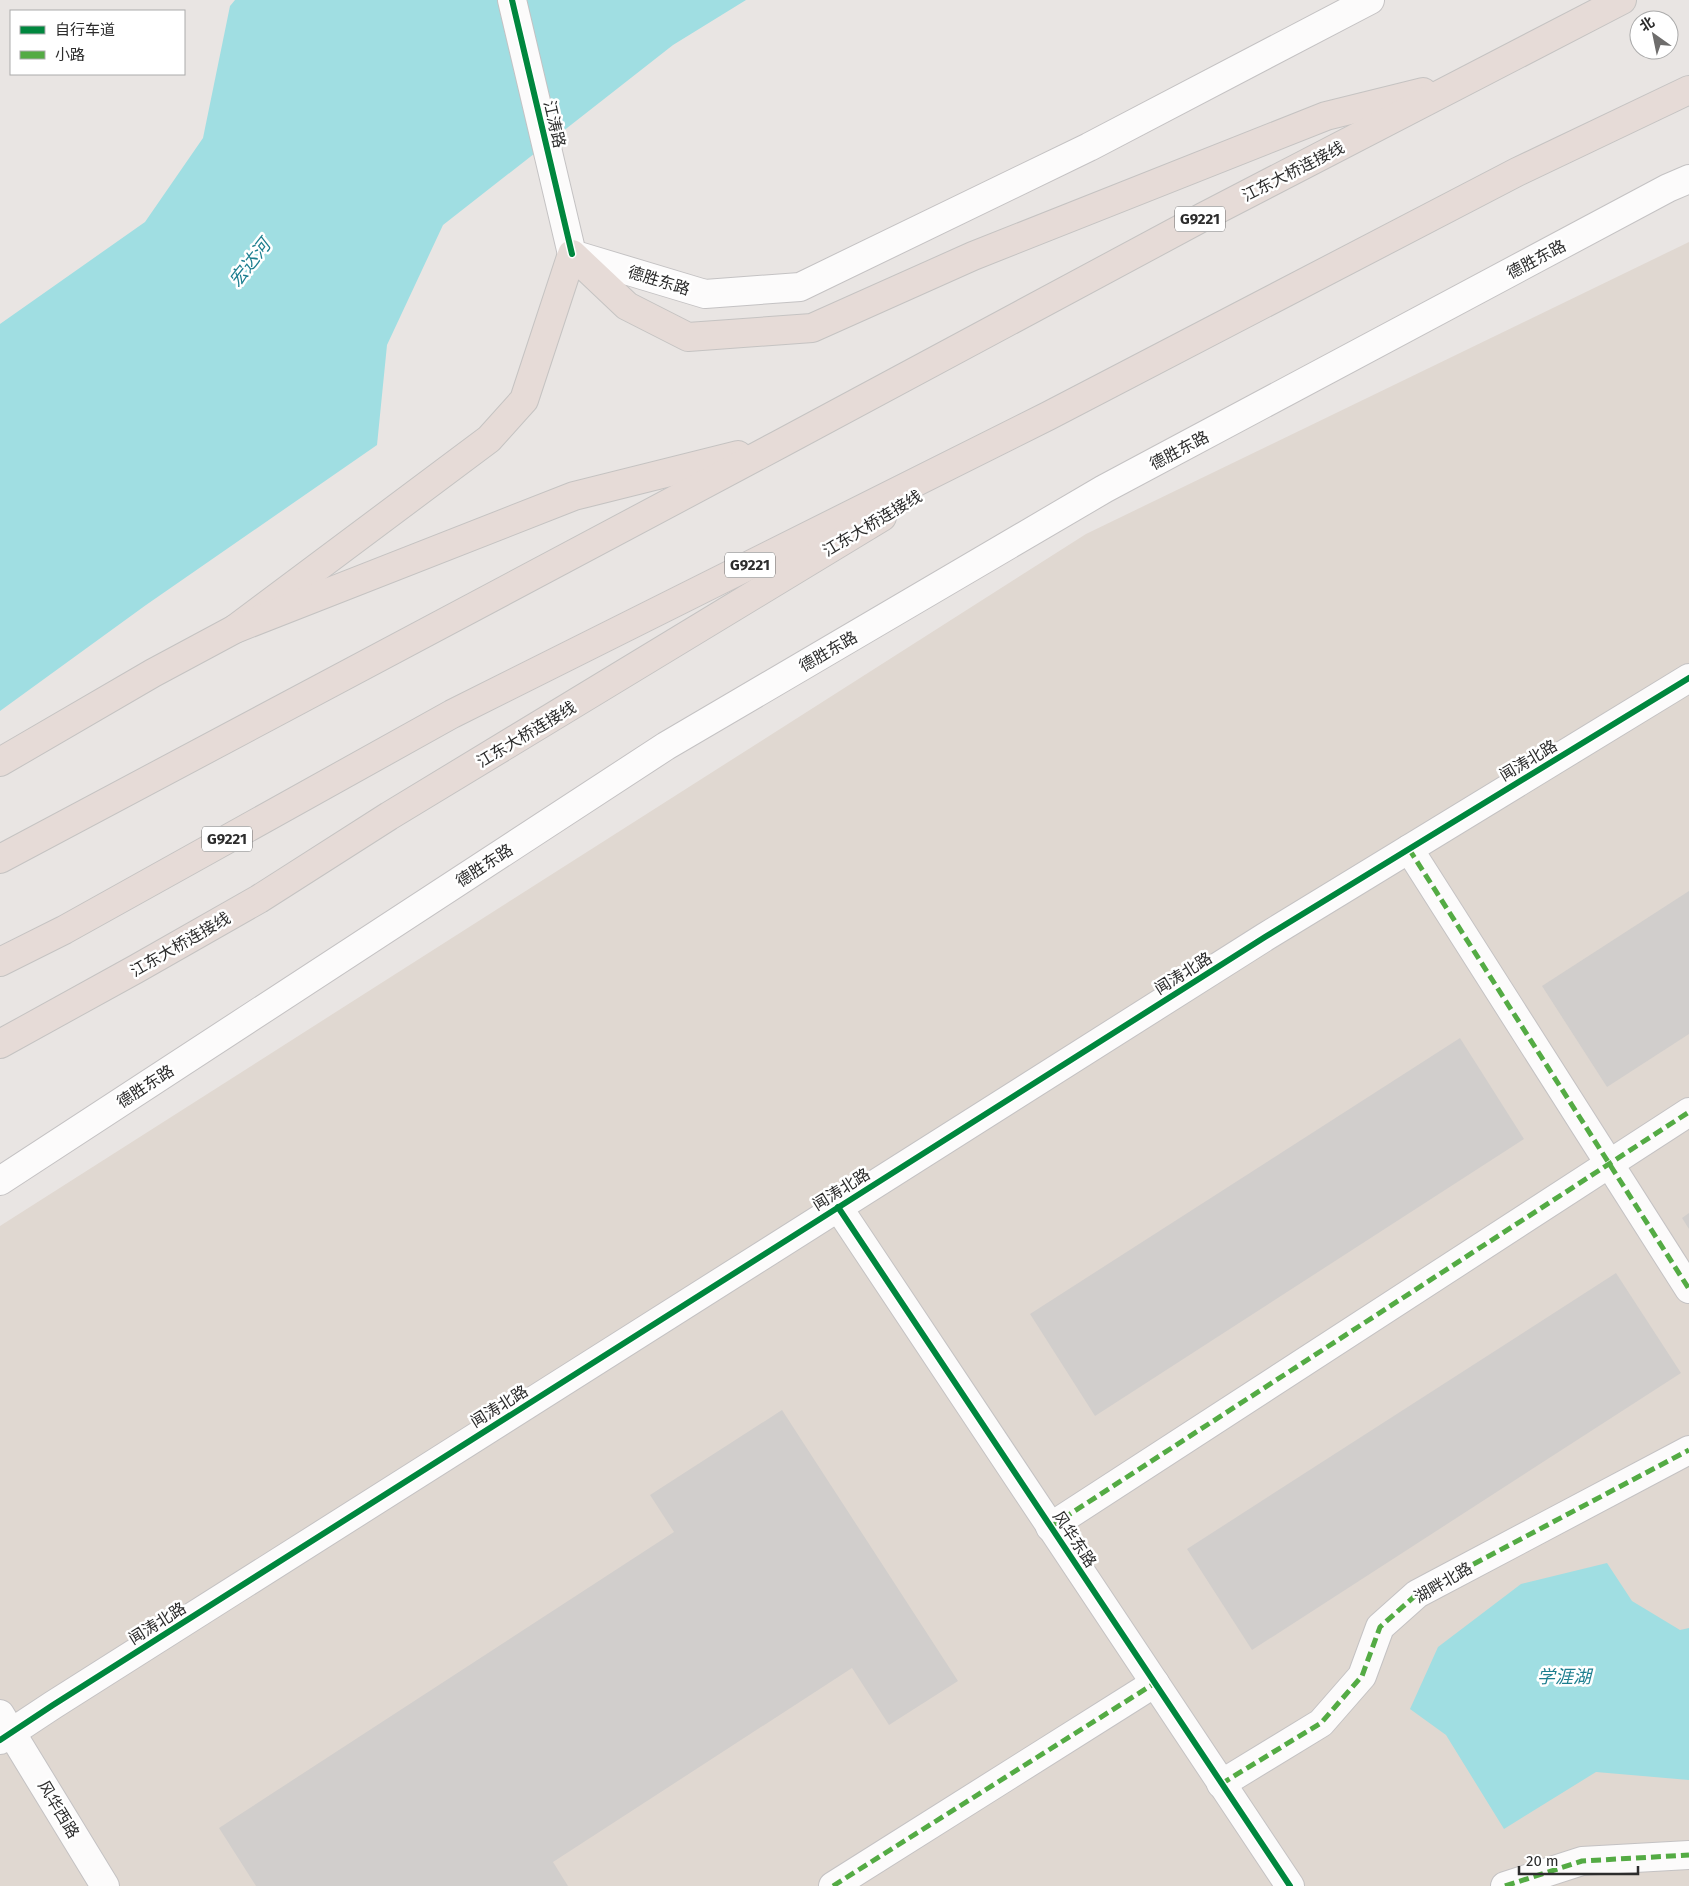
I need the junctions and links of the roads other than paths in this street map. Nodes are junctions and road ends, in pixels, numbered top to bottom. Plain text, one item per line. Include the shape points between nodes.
1 (512, 0) edge
2 (1370, 0) edge
3 (1622, 0) edge
4 (1467, 81) junction
5 (1689, 90) edge
6 (1689, 179) edge
7 (572, 254) junction
8 (1048, 416) junction
9 (780, 444) junction
10 (235, 630) junction
11 (1689, 678) edge
12 (0, 762) edge
13 (1409, 849) junction
14 (0, 859) edge
15 (0, 962) edge
16 (0, 1044) edge
17 (1689, 1112) edge
18 (1610, 1164) junction
19 (0, 1181) edge
20 (838, 1207) junction
21 (1689, 1289) edge
22 (1689, 1450) edge
23 (1050, 1527) junction
24 (1155, 1683) junction
25 (4, 1729) edge
26 (1222, 1784) junction
27 (1689, 1855) edge
28 (105, 1886) edge
29 (833, 1886) edge
30 (1290, 1886) edge
31 (1505, 1886) edge

1 - 7 street, 江涛路
2 - 7 street, 德胜东路 via 1089,148 800,287 705,294
3 - 4 highway, 江东大桥连接线 / G9221
4 - 7 highway via 1326,116 974,256 812,328 688,337 627,306
4 - 9 highway, 江东大桥连接线 / G9221 via 1203,217
5 - 8 highway, 江东大桥连接线 / G9221 via 1517,172
6 - 19 street, 德胜东路 via 1104,489 666,746
7 - 10 highway via 524,400 489,439
8 - 15 highway, 江东大桥连接线 / G9221 via 452,714 64,930
8 - 16 highway, 江东大桥连接线 via 389,816 259,899
9 - 10 highway, 江东大桥连接线 via 574,496
9 - 14 highway, 江东大桥连接线 / G9221
10 - 12 highway, 江东大桥连接线 via 153,672
11 - 13 street, 闻涛北路
13 - 18 street
13 - 20 street, 闻涛北路
17 - 18 street
18 - 21 street
18 - 23 street
20 - 23 street, 风华东路
20 - 25 street, 闻涛北路
22 - 26 street, 湖畔北路 via 1417,1594 1380,1627 1362,1676 1321,1723
23 - 24 street, 风华东路
24 - 26 street, 风华东路
24 - 29 street
25 - 28 street, 风华西路
26 - 30 street, 风华东路
27 - 31 street via 1582,1861

